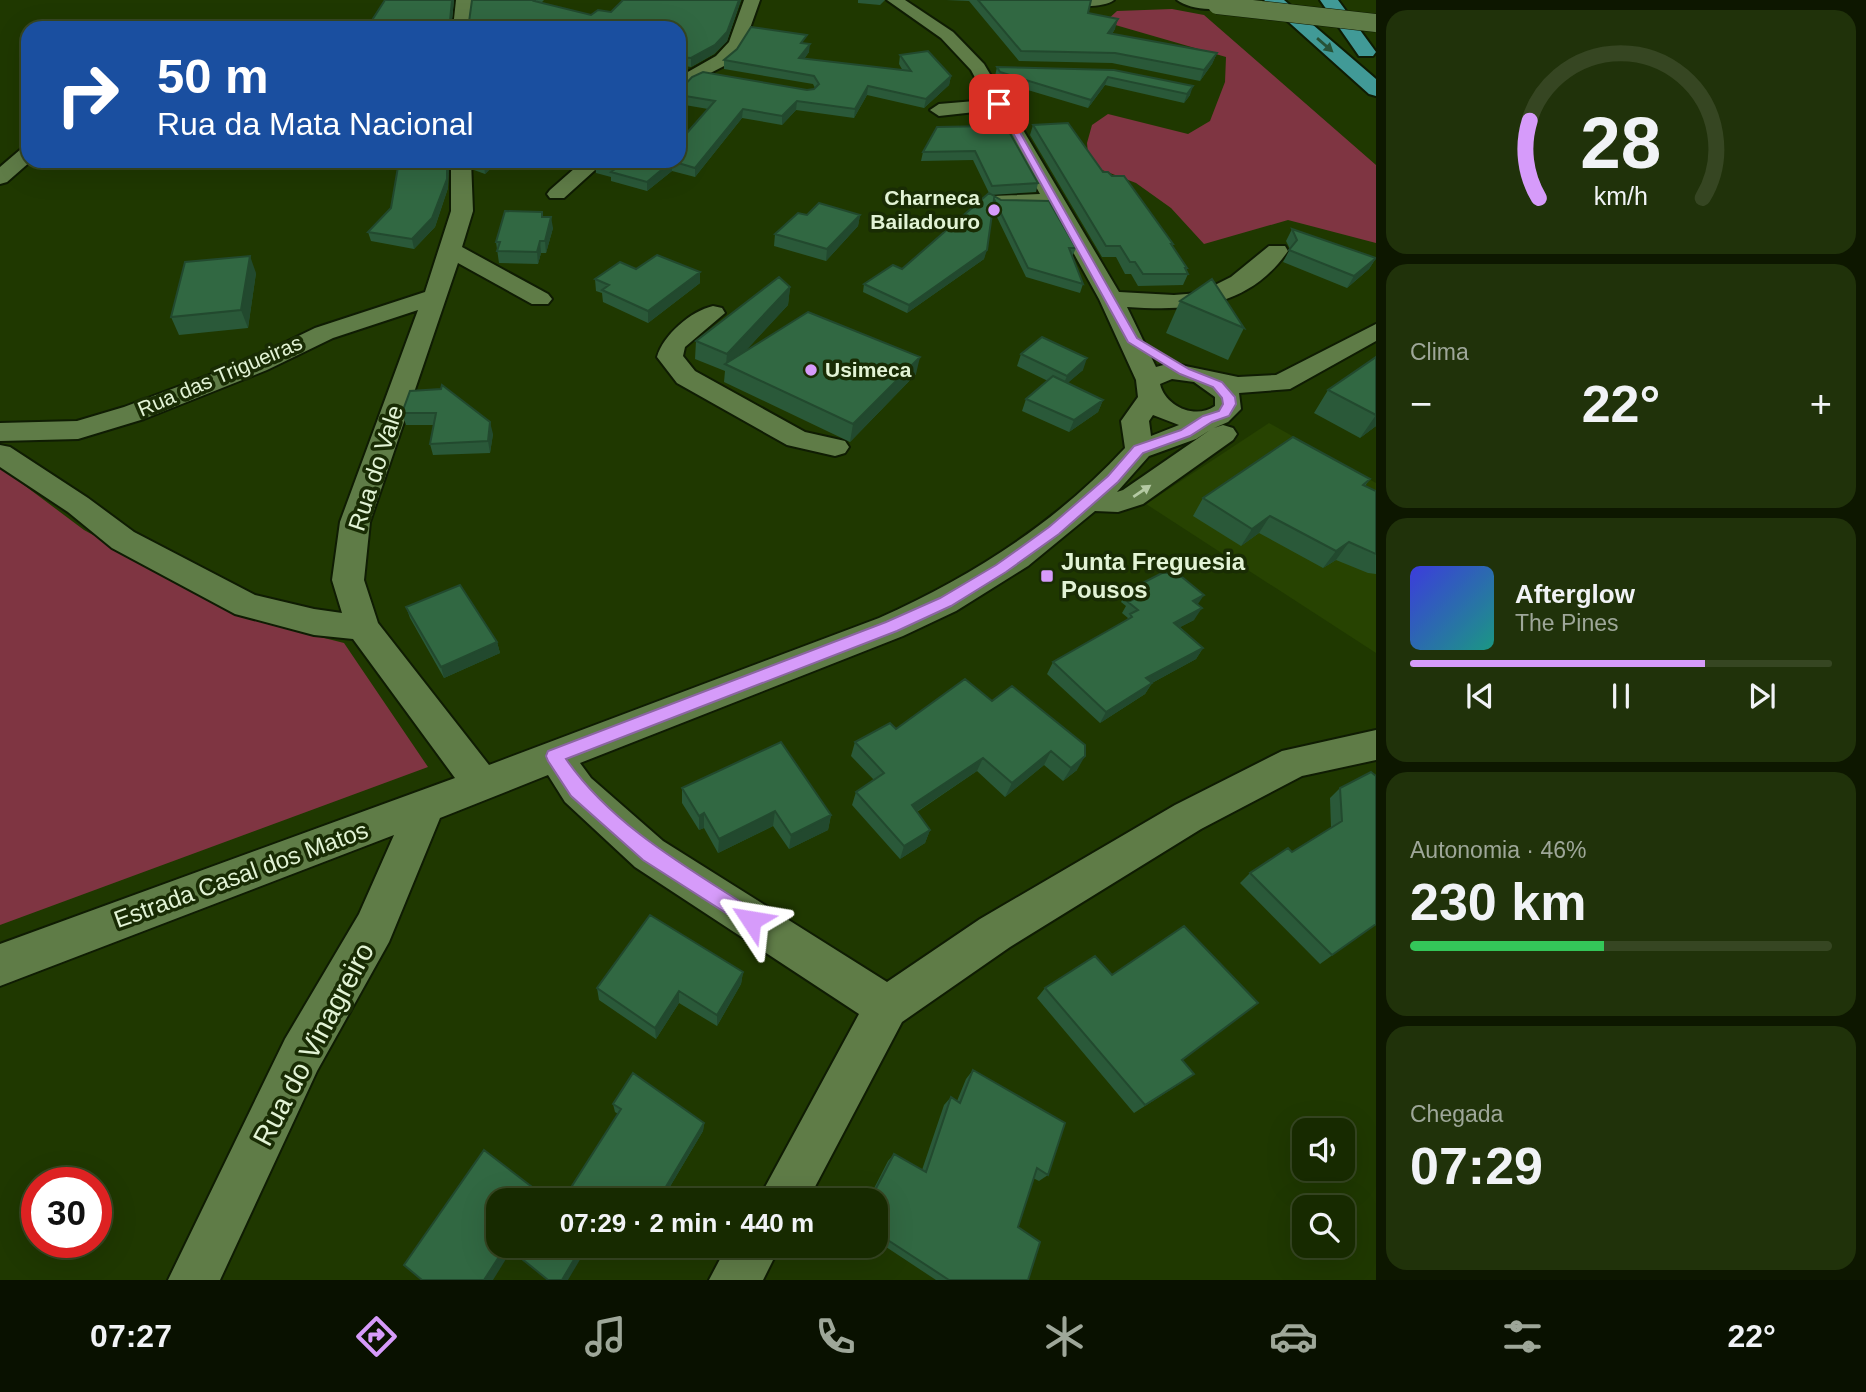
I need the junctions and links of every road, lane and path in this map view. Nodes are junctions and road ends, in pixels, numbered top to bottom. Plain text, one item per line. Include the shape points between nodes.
1 (464, 0) edge
2 (752, 0) edge
3 (895, 0) edge
4 (1068, 0) edge
5 (1106, 0) edge
6 (1185, 0) edge
7 (1273, 0) edge
8 (1329, 0) edge
9 (1350, 0) edge
10 (462, 21) edge
11 (1376, 23) edge
12 (1376, 35) edge
13 (1376, 64) edge
14 (978, 68) junction
15 (1000, 69) edge
16 (699, 72) junction
17 (726, 77) edge
18 (686, 80) edge
19 (1376, 90) edge
20 (999, 104) junction
21 (939, 110) dead end
22 (21, 159) edge
23 (461, 168) edge
24 (587, 168) edge
25 (0, 177) edge
26 (557, 194) dead end
27 (999, 200) edge
28 (1055, 201) junction
29 (451, 250) junction
30 (1278, 251) dead end
31 (436, 296) junction
32 (540, 299) dead end
33 (1111, 299) junction
34 (713, 313) dead end
35 (1376, 331) edge
36 (1132, 340) junction
37 (1197, 375) junction
38 (1281, 383) junction
39 (1145, 400) junction
40 (1218, 415) junction
41 (0, 432) edge
42 (835, 447) dead end
43 (1149, 447) junction
44 (0, 454) edge
45 (1188, 457) junction
46 (1089, 501) junction
47 (363, 628) junction
48 (1376, 745) edge
49 (555, 756) junction
50 (481, 784) junction
51 (426, 806) junction
52 (0, 965) edge
53 (887, 1007) junction
54 (789, 1188) edge
55 (748, 1258) edge
56 (194, 1280) edge
57 (735, 1280) edge

1 - 10 street
2 - 16 street via 737,44 722,60
3 - 14 street via 947,35
4 - 5 street
6 - 11 street, bridge
7 -> 19 highway
8 - 13 highway
9 - 12 highway
14 - 15 street
14 - 20 street
16 - 17 street
16 - 18 street
20 - 21 street
20 - 28 street
22 - 25 street
23 - 29 street, Rua do Vale via 462,211
24 - 26 street
27 - 28 street
28 - 33 street
29 - 31 street, Rua do Vale
29 - 32 street
30 - 33 street via 1261,269 1193,301
31 - 41 street, Rua das Trigueiras via 324,332 258,365 134,413 78,430
31 - 47 street, Rua do Vale via 355,522 348,580
33 - 36 street
34 - 42 street via 673,345 670,357 679,371 797,439
35 - 38 street
36 - 37 street
36 - 39 street
37 - 38 street via 1238,385
37 - 39 street via 1160,373
37 - 40 street via 1228,397
38 - 40 street via 1266,398
39 - 40 street via 1181,417
39 - 43 street
40 - 43 street
40 - 45 street via 1227,431
43 - 45 street
43 - 46 street, Estrada Casal dos Matos
44 - 47 street via 123,540 246,604 314,622
46 -> 45 street via 1118,502 1133,497
46 - 49 street, Estrada Casal dos Matos via 1017,558 945,602
47 - 50 street, Rua do Vale
48 - 53 street via 1295,762 1188,817 995,933
49 - 50 street, Estrada Casal dos Matos
49 - 53 street via 578,790 649,854
50 - 51 street, Estrada Casal dos Matos
51 - 52 street, Estrada Casal dos Matos
51 - 56 street, Rua do Vinagreiro via 374,928 301,1055
53 - 54 street
55 - 57 street

